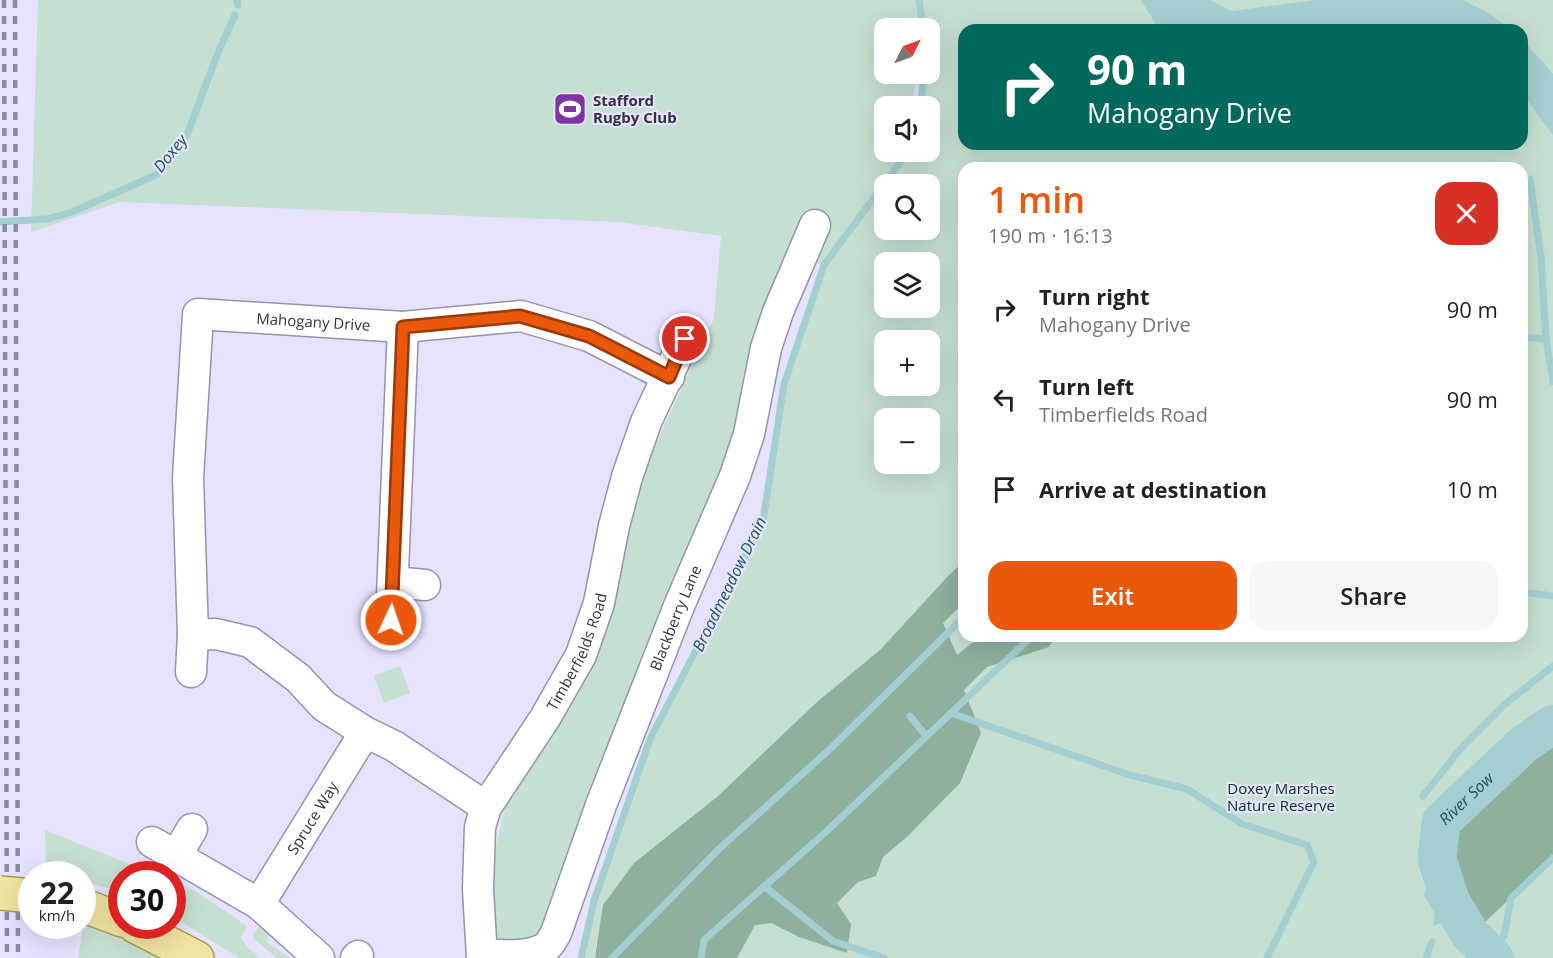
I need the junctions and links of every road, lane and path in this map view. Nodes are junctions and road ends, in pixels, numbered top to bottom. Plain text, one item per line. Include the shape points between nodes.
1 (815, 225) dead end
2 (403, 327) junction
3 (685, 339) dead end
4 (669, 377) junction
5 (393, 582) junction
6 (424, 585) dead end
7 (391, 620) dead end
8 (193, 635) junction
9 (191, 672) dead end
10 (365, 732) junction
11 (486, 807) junction
12 (192, 829) dead end
13 (0, 893) edge
14 (18, 895) edge
15 (259, 904) junction
16 (160, 939) edge
17 (483, 956) edge
18 (197, 958) edge
19 (320, 958) edge

1 - 17 street, Blackberry Lane via 766,348 749,434 735,476 601,805 556,933 547,947 534,954
2 - 4 street, Mahogany Drive via 520,316 589,336
2 - 5 street
2 - 8 street, Mahogany Drive via 187,313
3 - 4 street, Timberfields Road
4 - 11 street, Timberfields Road via 646,422 627,477 599,603 581,655
5 - 6 street
5 - 7 street
8 - 9 street, Mahogany Drive
8 - 10 street via 216,634 250,642 298,678 324,706
10 - 11 street via 394,746
10 - 15 street, Spruce Way
11 - 17 street, Timberfields Road via 480,827 478,889
12 - 15 street via 164,849
13 - 14 main road, bridge
15 - 19 street
16 - 18 main road

